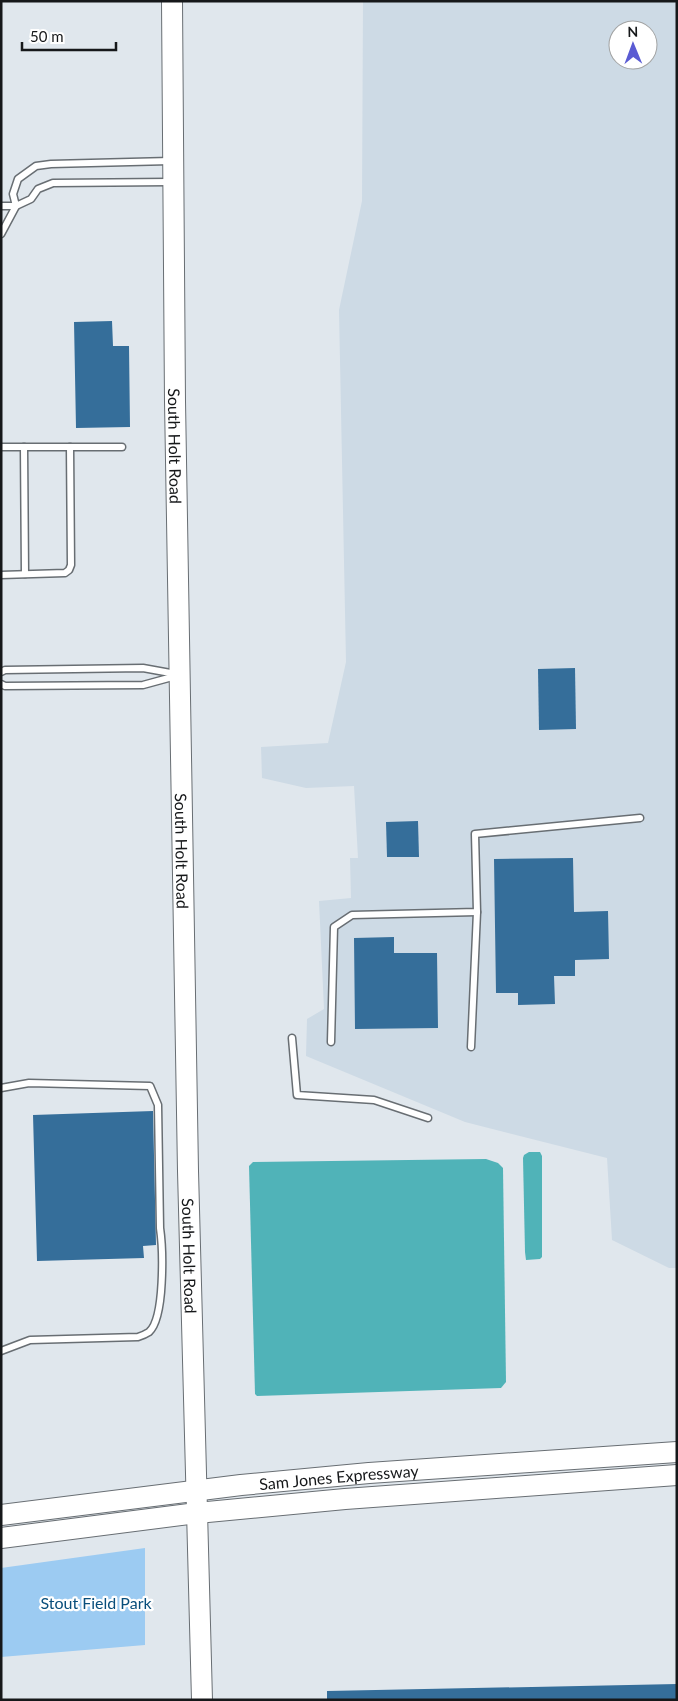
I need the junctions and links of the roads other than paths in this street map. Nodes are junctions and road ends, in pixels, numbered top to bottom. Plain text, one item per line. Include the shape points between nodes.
1 (172, 1) edge
2 (174, 161) junction
3 (174, 182) junction
4 (1, 206) edge
5 (16, 206) junction
6 (1, 234) edge
7 (1, 447) edge
8 (24, 447) junction
9 (70, 447) junction
10 (122, 447) dead end
11 (25, 574) junction
12 (1, 575) edge
13 (1, 672) edge
14 (180, 675) junction
15 (1, 684) edge
16 (640, 818) dead end
17 (477, 912) junction
18 (292, 1038) dead end
19 (331, 1042) dead end
20 (471, 1048) dead end
21 (1, 1088) edge
22 (428, 1118) dead end
23 (1, 1351) edge
24 (677, 1452) edge
25 (677, 1475) edge
26 (196, 1489) junction
27 (197, 1514) junction
28 (1, 1515) edge
29 (1, 1538) edge
30 (202, 1700) edge

1 - 2 main road, South Holt Road
2 - 3 main road, South Holt Road
2 - 5 lane via 36,166 18,179 14,194
3 - 5 lane via 53,184 38,189 31,199
3 - 14 main road, South Holt Road
4 - 5 lane
5 - 6 lane
7 - 8 lane
8 - 9 lane
8 - 11 lane
9 - 10 lane
9 - 11 lane via 69,570 65,573
11 - 12 lane
13 - 14 lane via 143,668
14 - 15 lane via 143,685
14 - 26 main road, South Holt Road
16 - 17 lane via 475,834
17 - 19 lane via 352,915 334,927
17 - 20 lane
18 - 22 lane via 297,1095 374,1100
21 - 23 lane via 29,1083 150,1086 158,1105 163,1247 159,1313 149,1332 138,1337 30,1340
24 - 26 main road, Sam Jones Expressway via 369,1473
25 - 27 main road, Sam Jones Expressway via 382,1495
26 - 27 main road, South Holt Road
26 - 28 main road, Sam Jones Expressway
27 - 29 main road, Sam Jones Expressway
27 - 30 main road, South Holt Road

